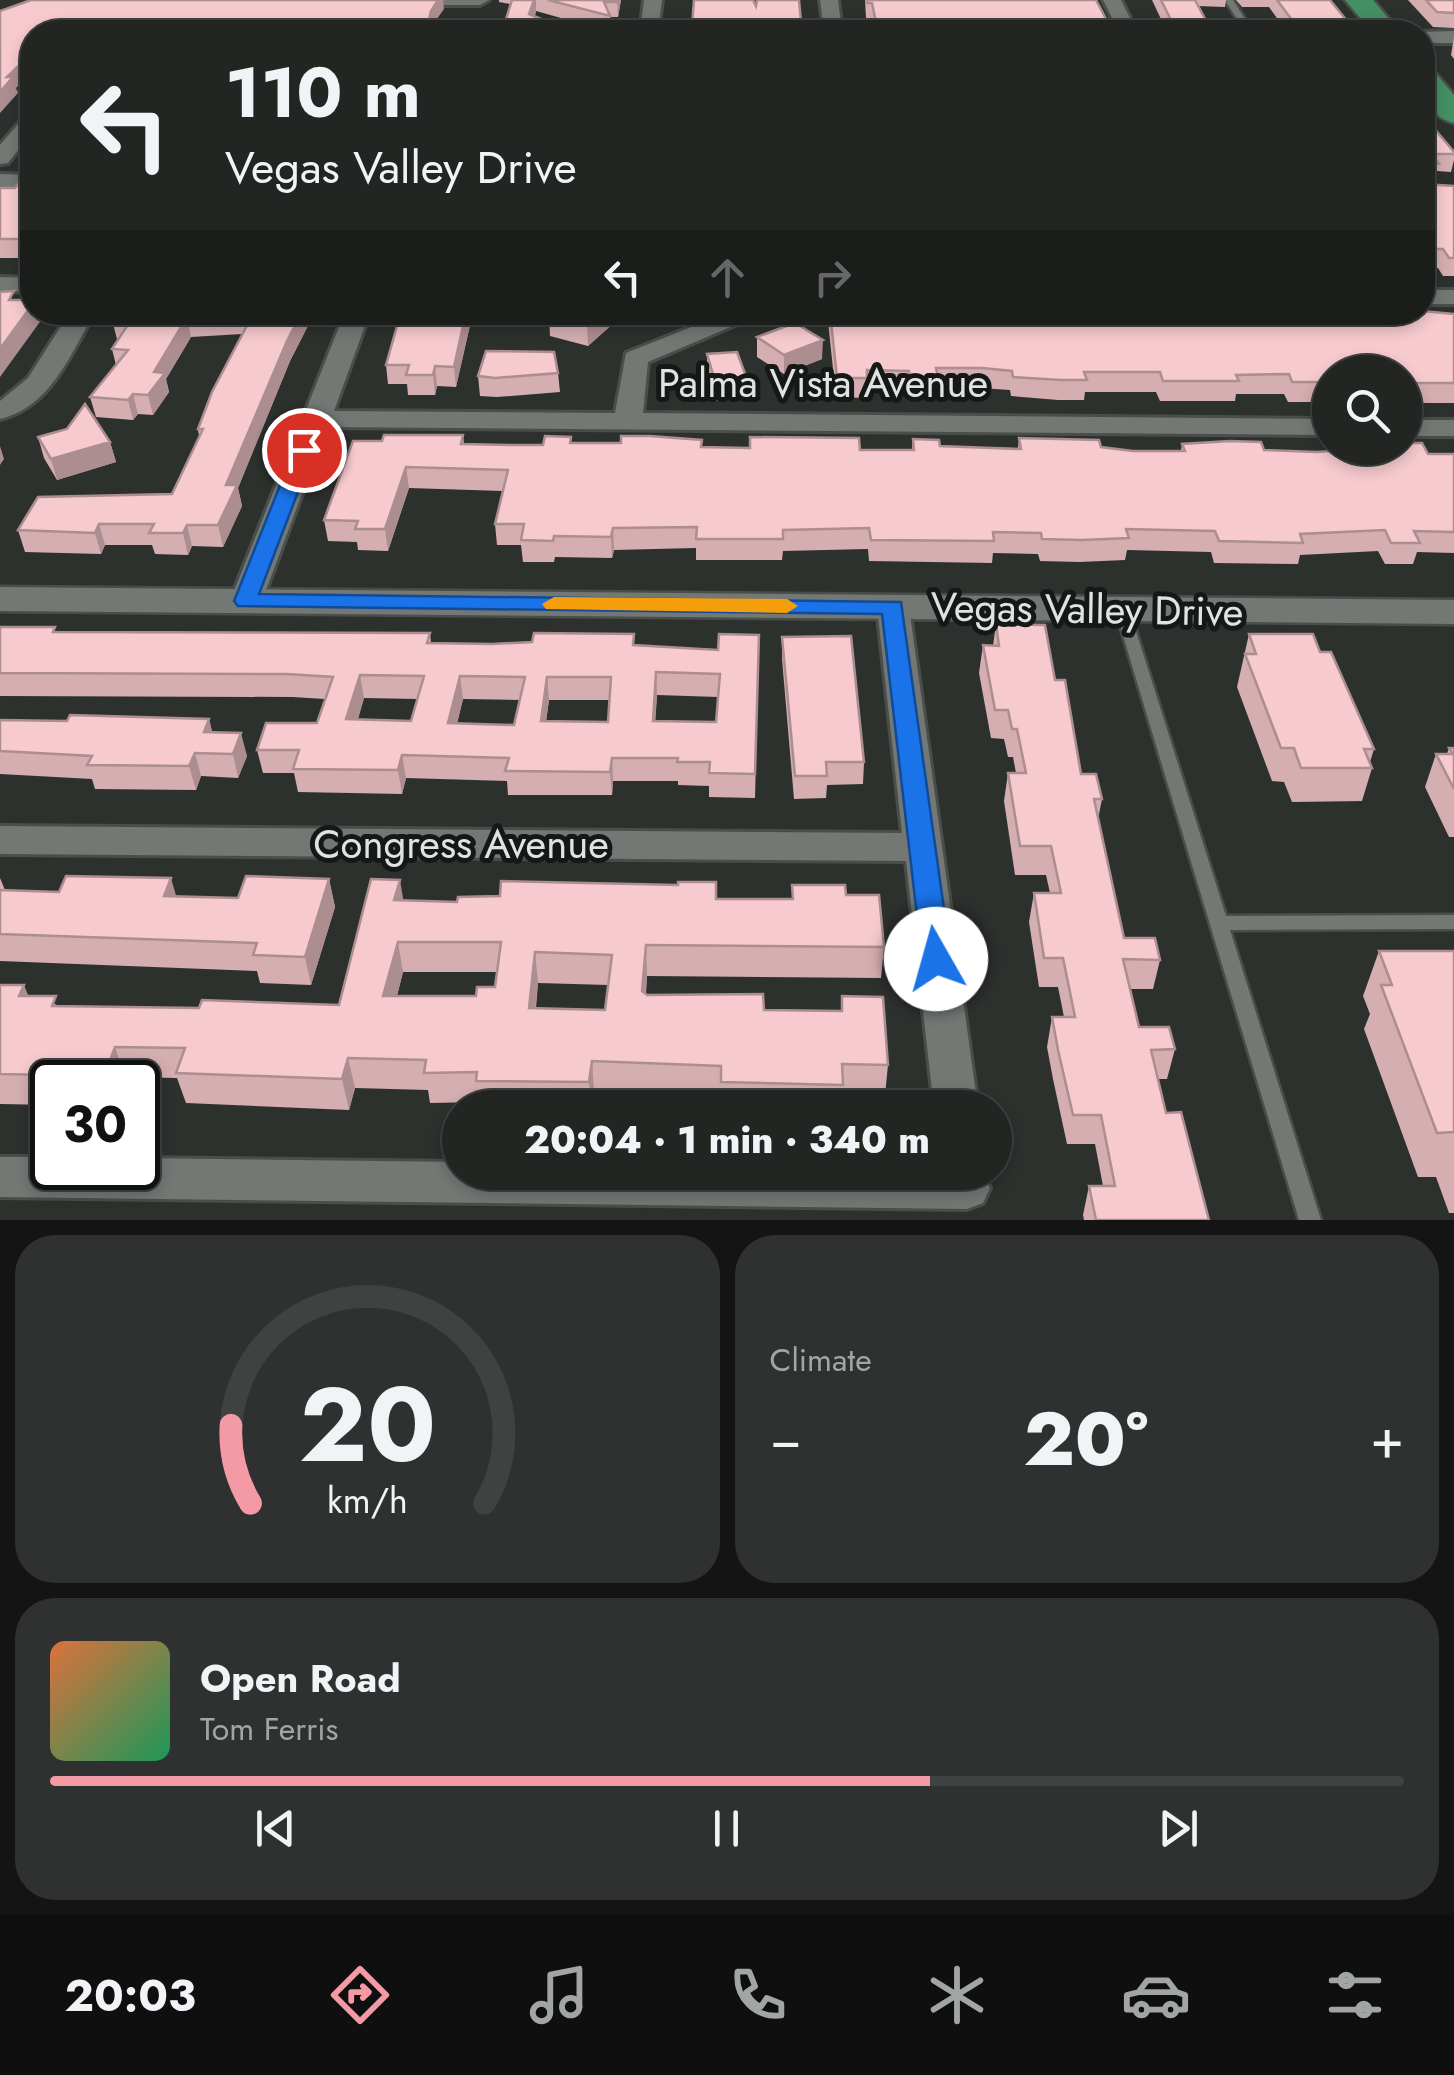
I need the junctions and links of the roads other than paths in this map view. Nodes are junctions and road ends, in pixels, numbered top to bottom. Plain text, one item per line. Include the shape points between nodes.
1 (387, 0) edge
2 (1358, 0) edge
3 (478, 6) edge
4 (1376, 20) edge
5 (20, 134) edge
6 (0, 158) edge
7 (75, 325) edge
8 (353, 325) edge
9 (718, 325) edge
10 (6, 410) edge
11 (316, 419) junction
12 (628, 422) junction
13 (1312, 428) edge
14 (1422, 428) edge
15 (1454, 428) edge
16 (0, 599) edge
17 (246, 601) junction
18 (893, 607) junction
19 (1122, 609) junction
20 (1454, 612) edge
21 (0, 840) edge
22 (922, 847) junction
23 (1454, 922) edge
24 (1218, 923) junction
25 (954, 1090) edge
26 (0, 1177) edge
27 (967, 1194) edge
28 (1310, 1220) edge

1 - 3 street
2 - 4 main road
5 - 6 street
7 - 10 street via 32,391
8 - 11 street
9 - 12 street via 635,359
11 - 12 street, Palma Vista Avenue
11 - 17 street
12 - 13 street, Palma Vista Avenue
14 - 15 street
16 - 17 street, Vegas Valley Drive
17 - 18 street, Vegas Valley Drive
18 - 19 street, Vegas Valley Drive
18 - 22 street
19 - 20 street, Vegas Valley Drive
19 - 24 lane
21 - 22 street, Congress Avenue
22 - 25 street
23 - 24 lane
24 - 28 lane
26 - 27 street

